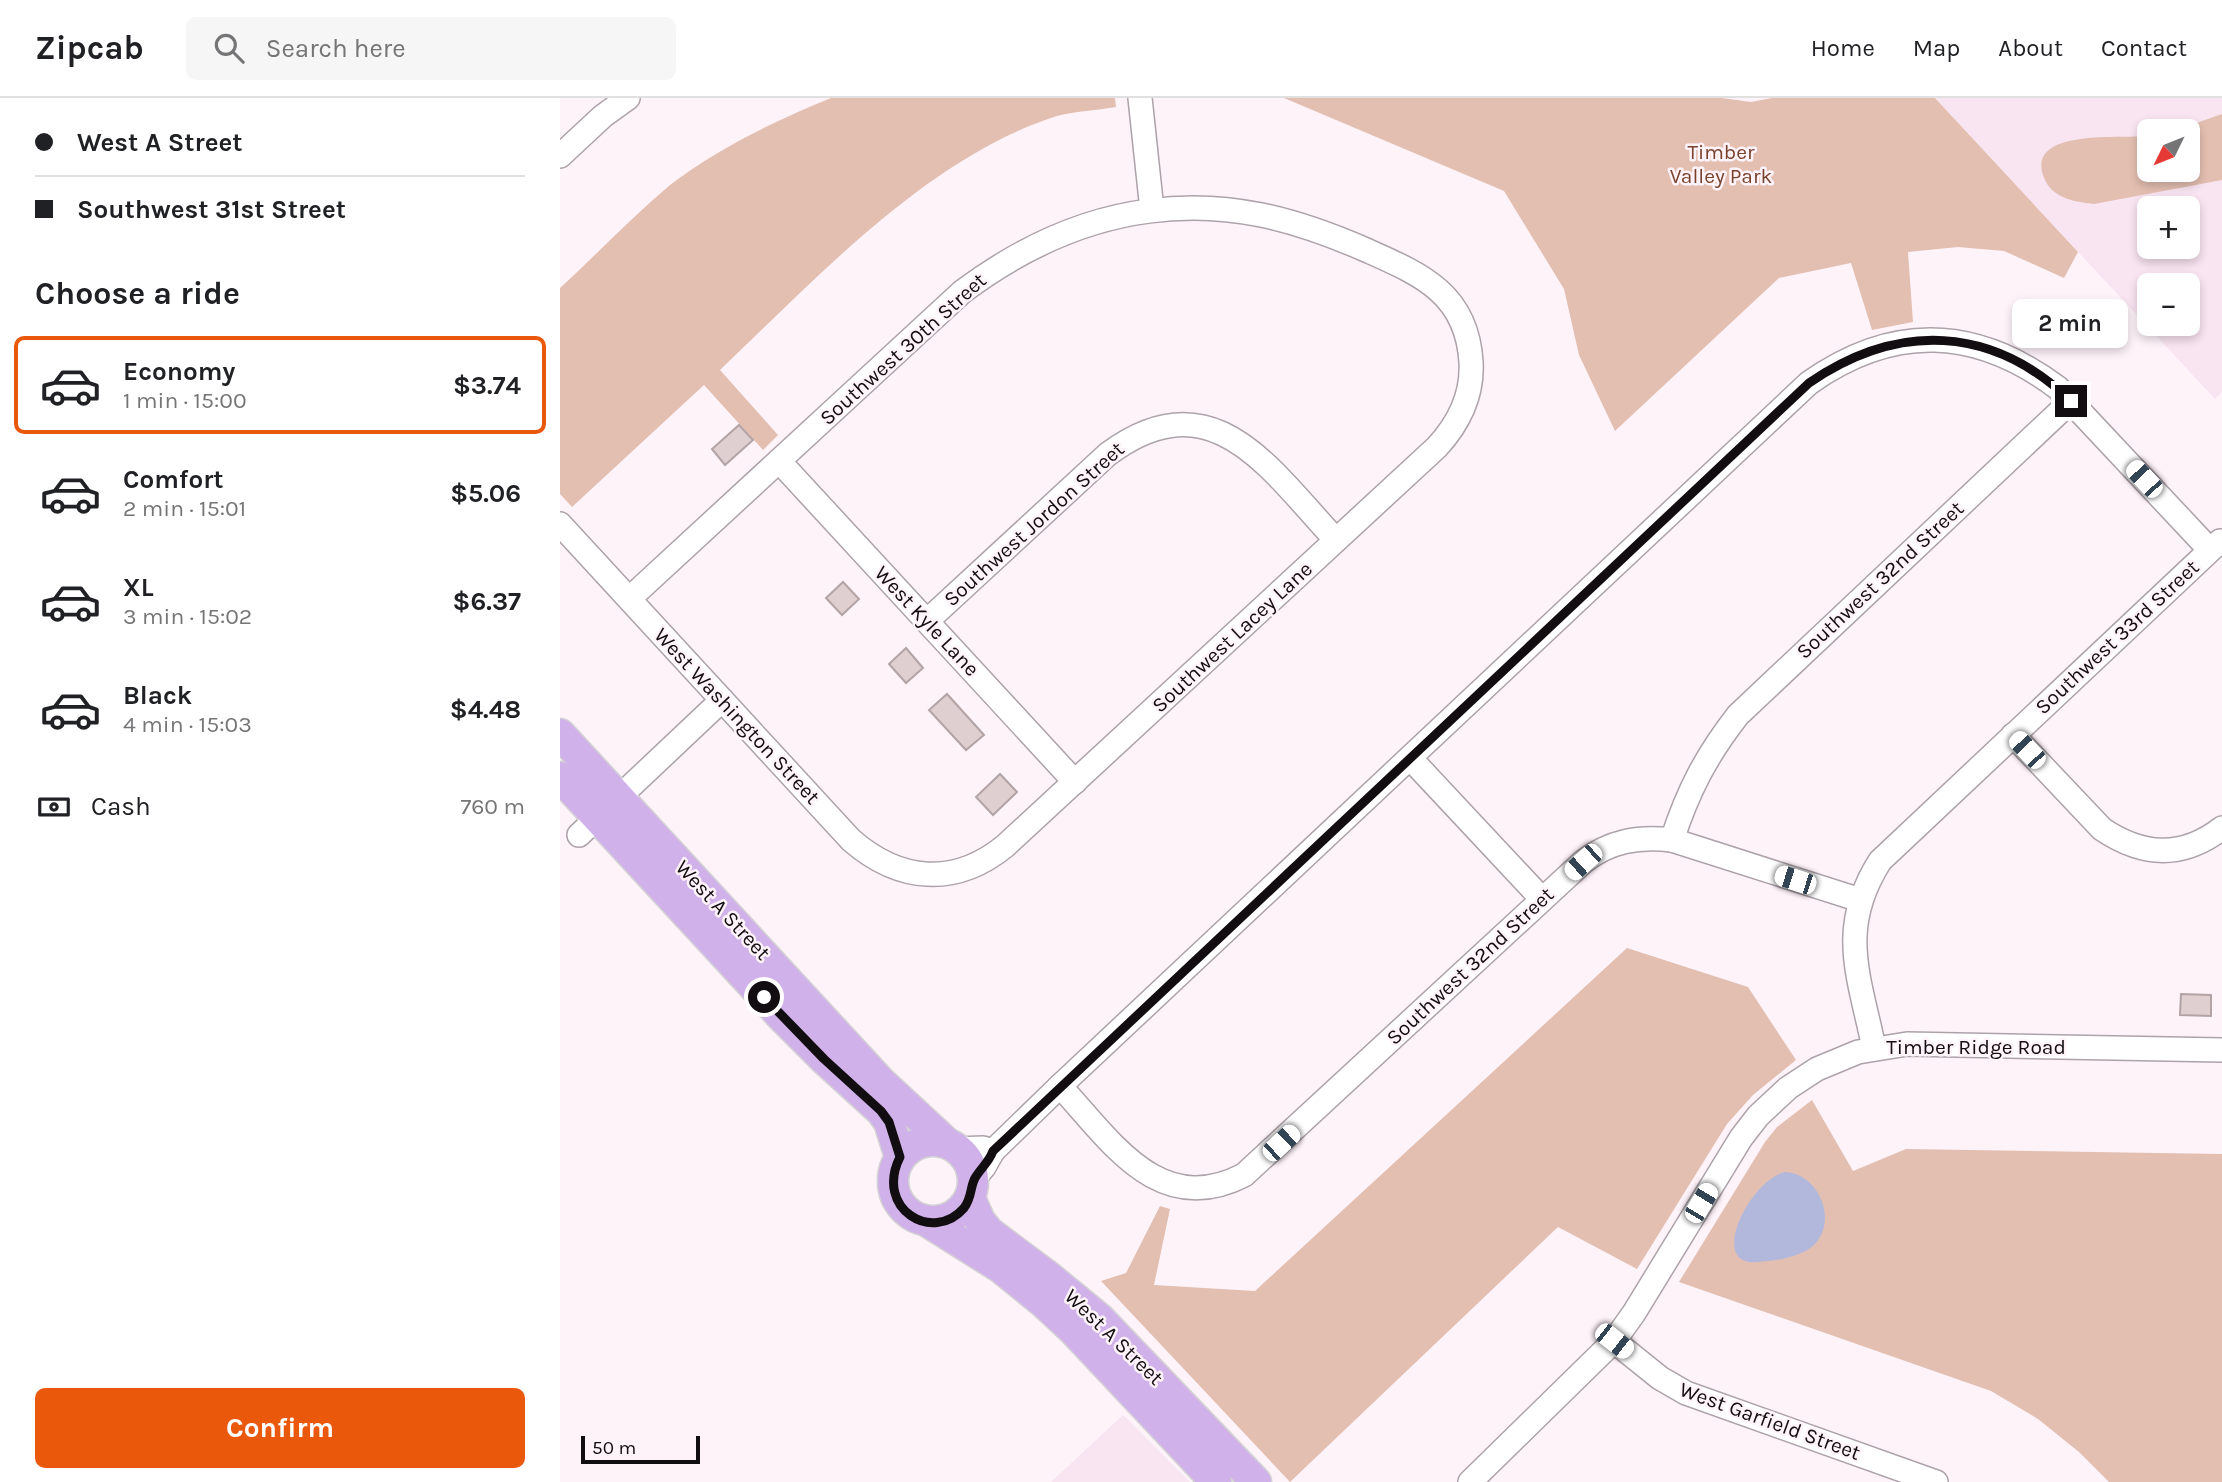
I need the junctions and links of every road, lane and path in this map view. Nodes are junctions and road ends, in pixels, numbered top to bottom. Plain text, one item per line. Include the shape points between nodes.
1 (628, 98) edge
2 (1140, 98) edge
3 (560, 156) edge
4 (1152, 210) junction
5 (1470, 350) joint
6 (2071, 401) junction
7 (779, 461) junction
8 (560, 524) edge
9 (1336, 540) junction
10 (2216, 544) edge
11 (629, 599) junction
12 (927, 621) junction
13 (722, 700) junction
14 (560, 734) edge
15 (2013, 735) junction
16 (1410, 758) junction
17 (560, 777) edge
18 (1075, 782) junction
19 (620, 798) junction
20 (588, 826) junction
21 (2222, 828) edge
22 (1672, 840) junction
23 (935, 875) joint
24 (1541, 898) junction
25 (1860, 900) junction
26 (1874, 1048) junction
27 (2222, 1050) edge
28 (1060, 1086) junction
29 (952, 1146) junction
30 (993, 1151) junction
31 (900, 1157) junction
32 (972, 1189) junction
33 (928, 1222) junction
34 (1614, 1341) junction
35 (1905, 1477) edge
36 (1216, 1482) edge
37 (1256, 1482) edge
38 (1470, 1482) edge
39 (1936, 1482) edge

1 - 3 street
2 - 4 street
4 - 5 street, Southwest 30th Street via 1237,211 1325,232 1433,284 1456,311
4 - 7 street, Southwest 30th Street via 1055,236 991,270
5 - 9 street, Southwest Lacey Lane via 1469,392 1451,431
6 - 10 street
6 - 16 street via 2035,371 2009,357 1961,343 1931,340 1879,347 1833,367 1809,383
6 - 22 street, Southwest 32nd Street via 1738,715 1700,769
7 - 11 street, Southwest 30th Street
7 - 12 street, West Kyle Lane
8 - 11 street, West Washington Street
9 - 12 street, Southwest Jordon Street via 1247,447 1222,433 1166,426 1125,441 1108,454
9 - 18 street, Southwest Lacey Lane
10 - 15 street, Southwest 33rd Street
11 - 13 street, West Washington Street
12 - 18 street, West Kyle Lane
13 - 19 street
13 - 23 street, West Washington Street via 867,853 906,872
14 - 19 main road, West A Street
15 - 21 street via 2102,829 2119,840 2137,848 2177,850
15 - 25 street, Southwest 33rd Street via 1889,852
16 - 24 street
16 - 28 street
17 - 20 main road, West A Street
18 - 23 street, Southwest Lacey Lane via 996,854 967,868
19 - 20 street
19 - 29 main road, West A Street via 880,1081
20 - 31 main road, West A Street via 881,1111
22 - 24 street, Southwest 32nd Street via 1634,838 1599,849
22 - 25 street
24 - 28 street, Southwest 32nd Street via 1244,1175 1217,1187 1167,1185 1145,1174
25 - 26 street, Southwest 33rd Street via 1854,952
26 - 27 street, Timber Ridge Road via 1939,1044
26 - 34 street, Timber Ridge Road via 1817,1069 1758,1116
28 - 30 street
29 - 30 street
29 - 31 main road via 921,1142
29 - 32 main road via 971,1168
30 - 32 street
31 - 33 main road via 892,1184 895,1197 909,1213
32 - 33 main road via 963,1209 953,1217
32 - 37 main road, West A Street via 989,1232 1099,1318
33 - 36 main road, West A Street via 1000,1268 1044,1303
34 - 35 street, West Garfield Street via 1660,1378 1686,1392
34 - 38 street, Timber Ridge Road
35 - 39 street, West Garfield Street

